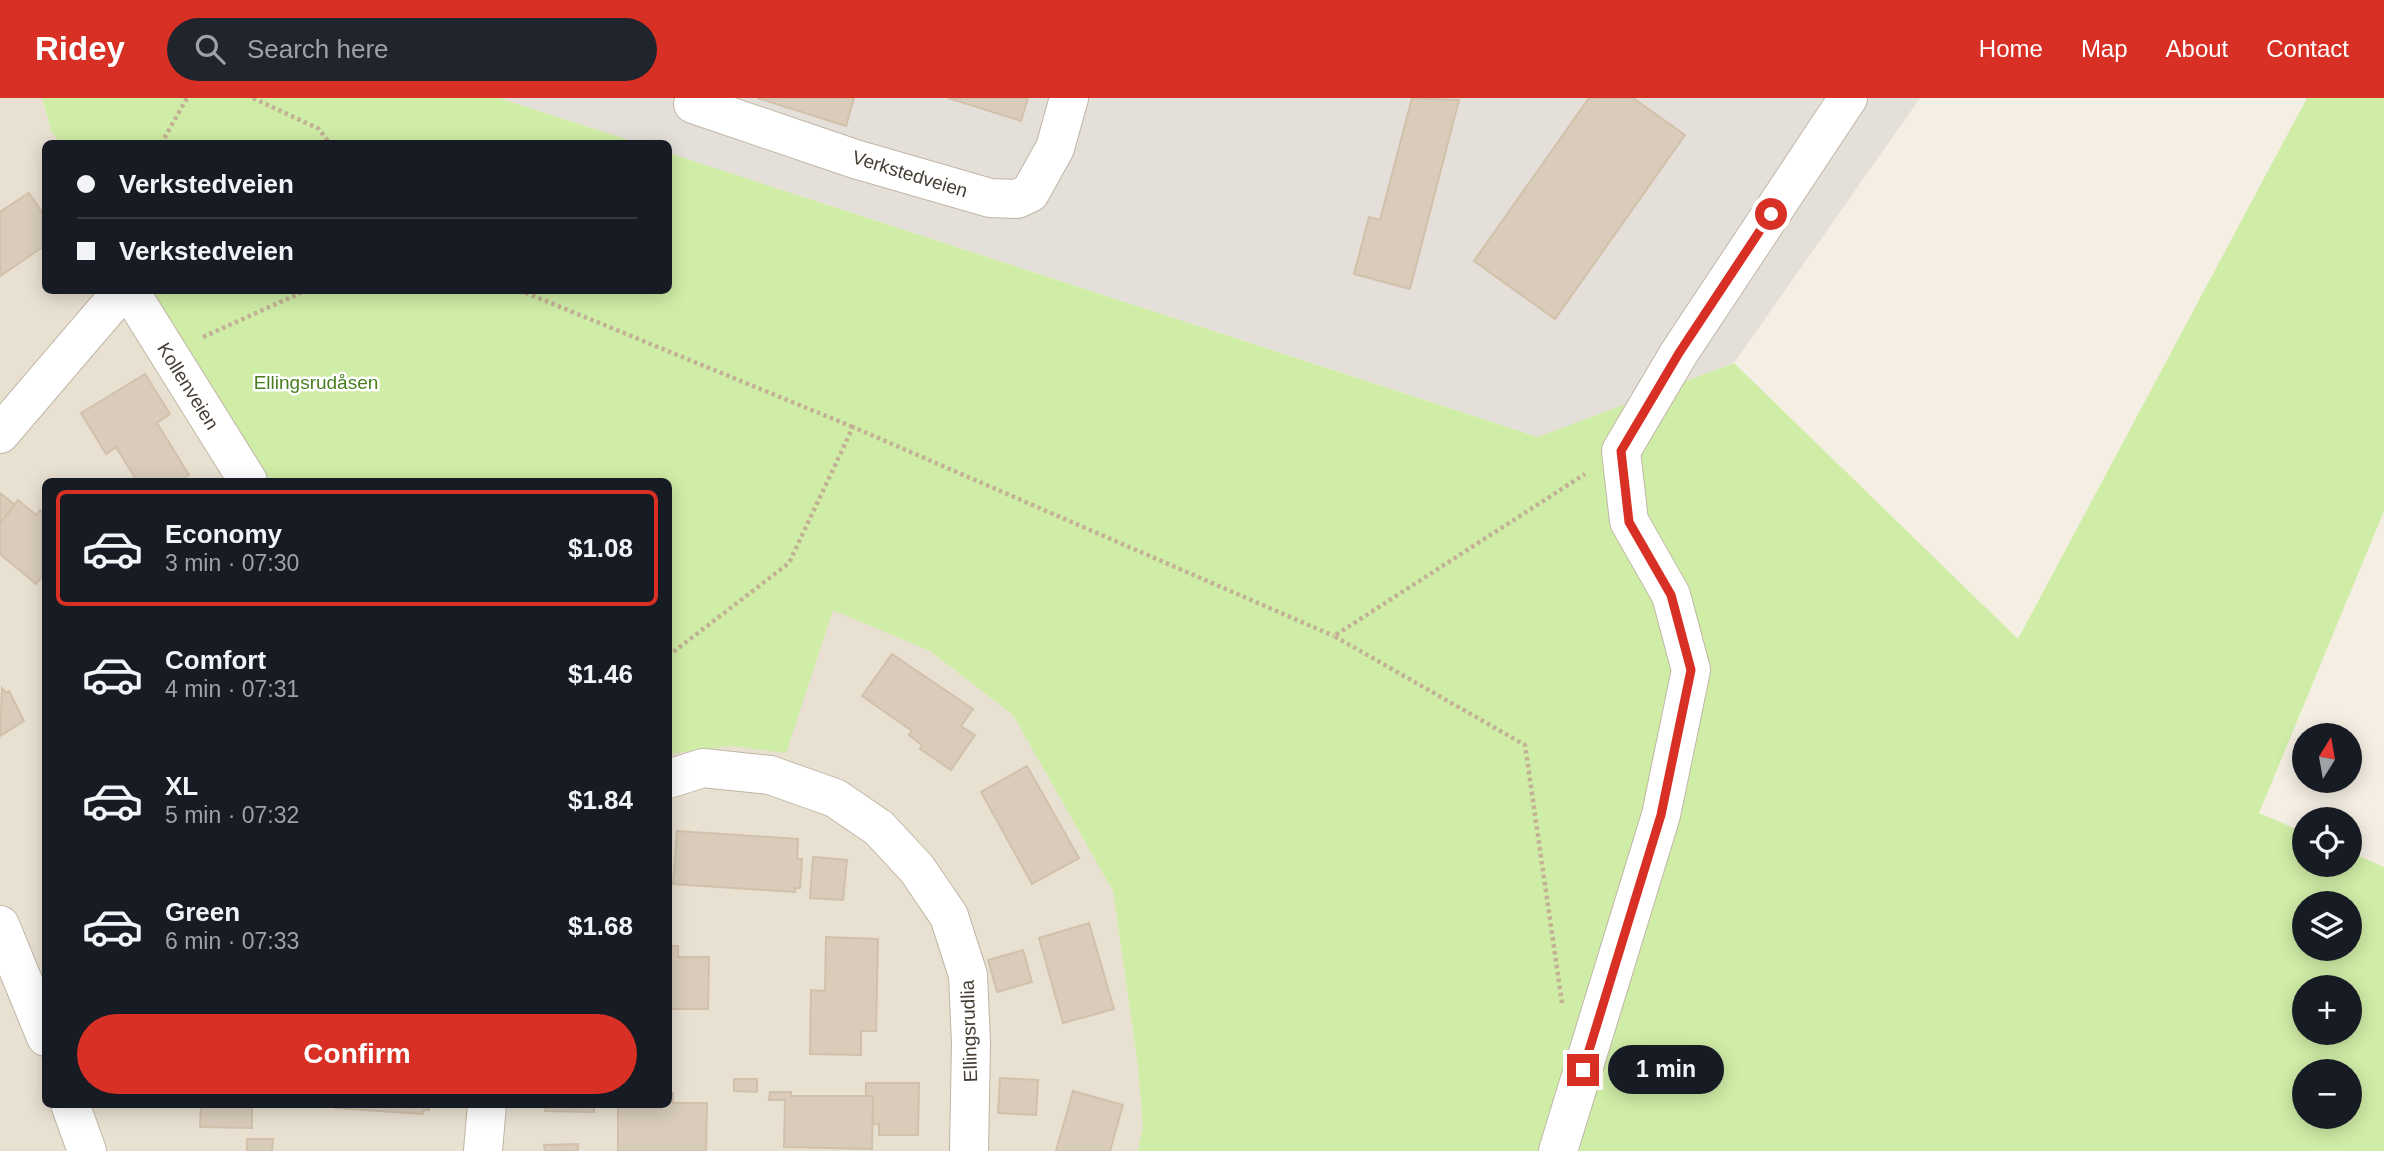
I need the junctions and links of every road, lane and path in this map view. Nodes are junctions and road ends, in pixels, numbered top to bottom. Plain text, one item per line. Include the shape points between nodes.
1 (187, 98) edge
2 (253, 98) edge
3 (1069, 98) edge
4 (1848, 98) edge
5 (693, 104) dead end
6 (163, 140) edge
7 (327, 140) edge
8 (120, 294) edge
9 (131, 294) edge
10 (298, 294) edge
11 (529, 294) edge
12 (167, 353) junction
13 (853, 427) junction
14 (0, 434) edge
15 (1621, 451) junction
16 (246, 478) edge
17 (1334, 636) junction
18 (672, 653) edge
19 (672, 778) edge
20 (0, 925) edge
21 (1562, 1009) dead end
22 (42, 1027) edge
23 (71, 1108) edge
24 (487, 1108) edge
25 (87, 1151) edge
26 (483, 1151) edge
27 (969, 1151) edge
28 (1558, 1151) edge

1 - 6 path
2 - 7 path via 319,129
3 - 5 street, Verkstedveien via 1055,148 1030,192 1017,200 990,198 867,162
4 - 15 street via 1679,353
8 - 14 street
9 - 12 street, Kollenveien
10 - 12 path
11 - 13 path
12 - 16 street, Kollenveien
13 - 17 path
13 - 18 path via 789,563
15 - 17 path
15 - 28 street via 1629,522 1671,595 1691,670 1661,815
17 - 21 path via 1525,745
19 - 27 street, Ellingsrudlia via 703,768 769,775 835,798 879,828 917,869 949,916 968,975
20 - 22 street
23 - 25 street
24 - 26 street

